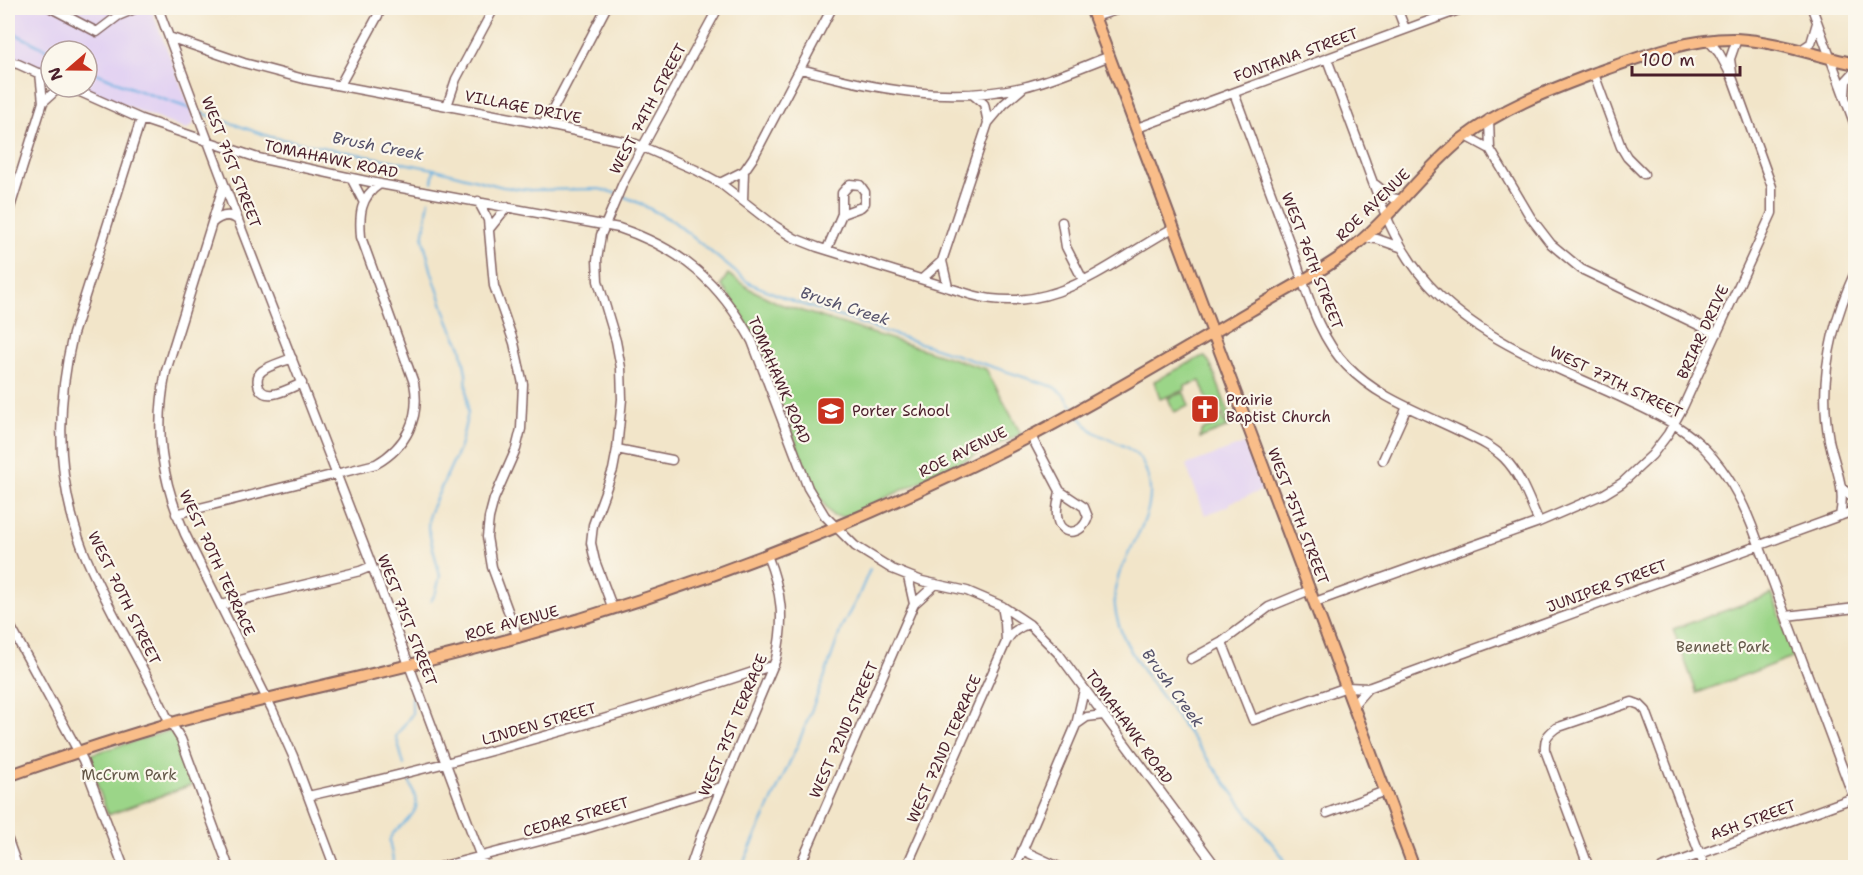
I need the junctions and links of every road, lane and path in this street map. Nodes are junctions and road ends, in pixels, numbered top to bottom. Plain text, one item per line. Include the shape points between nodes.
1 (51, 8) edge
2 (137, 8) edge
3 (158, 8) edge
4 (382, 8) edge
5 (494, 8) edge
6 (606, 8) edge
7 (718, 8) edge
8 (832, 8) edge
9 (1122, 8) edge
10 (1397, 8) edge
11 (1464, 8) edge
12 (1812, 8) edge
13 (1093, 12) edge
14 (1817, 23) junction
15 (1405, 29) junction
16 (169, 37) junction
17 (1737, 39) junction
18 (1708, 40) junction
19 (192, 44) junction
20 (1799, 51) junction
21 (1110, 56) junction
22 (177, 57) junction
23 (1327, 59) junction
24 (1830, 59) junction
25 (8, 62) edge
26 (1856, 64) edge
27 (801, 69) junction
28 (1856, 69) edge
29 (39, 73) edge
30 (1594, 74) junction
31 (1732, 77) junction
32 (340, 85) junction
33 (1025, 87) junction
34 (971, 93) junction
35 (1234, 93) junction
36 (43, 99) edge
37 (46, 99) edge
38 (96, 99) edge
39 (1845, 100) junction
40 (43, 102) junction
41 (447, 106) junction
42 (141, 119) junction
43 (1490, 119) junction
44 (988, 123) junction
45 (543, 124) junction
46 (1137, 128) junction
47 (1856, 128) edge
48 (1466, 136) junction
49 (210, 143) junction
50 (644, 146) junction
51 (1490, 149) junction
52 (744, 171) junction
53 (1644, 174) dead end
54 (351, 178) junction
55 (1372, 180) junction
56 (720, 183) junction
57 (224, 184) junction
58 (380, 184) junction
59 (743, 200) junction
60 (1402, 200) junction
61 (363, 201) junction
62 (478, 201) junction
63 (507, 207) junction
64 (8, 214) edge
65 (842, 214) dead end
66 (1386, 218) junction
67 (238, 221) junction
68 (1062, 222) dead end
69 (212, 223) junction
70 (604, 225) junction
71 (490, 228) junction
72 (1173, 228) junction
73 (1364, 238) junction
74 (1400, 247) junction
75 (827, 249) junction
76 (942, 261) junction
77 (1856, 270) edge
78 (922, 279) junction
79 (1083, 280) junction
80 (1302, 280) junction
81 (948, 287) junction
82 (1717, 333) junction
83 (1213, 334) junction
84 (292, 358) junction
85 (302, 383) junction
86 (1407, 407) junction
87 (1673, 424) junction
88 (1031, 436) junction
89 (618, 449) junction
90 (672, 460) dead end
91 (1383, 460) dead end
92 (337, 474) junction
93 (1843, 489) junction
94 (1060, 491) junction
95 (1856, 501) edge
96 (1856, 510) edge
97 (176, 514) junction
98 (1840, 516) junction
99 (1539, 522) junction
100 (836, 527) junction
101 (1759, 545) junction
102 (767, 555) junction
103 (372, 566) junction
104 (909, 577) junction
105 (936, 585) junction
106 (1310, 590) junction
107 (1315, 602) junction
108 (914, 604) junction
109 (220, 605) junction
110 (1002, 606) junction
111 (1856, 608) edge
112 (613, 609) junction
113 (1786, 616) junction
114 (8, 622) edge
115 (1029, 624) junction
116 (518, 638) junction
117 (1006, 642) junction
118 (1222, 642) junction
119 (1191, 659) dead end
120 (410, 665) junction
121 (774, 665) junction
122 (1347, 687) junction
123 (1368, 688) junction
124 (1084, 690) junction
125 (267, 700) junction
126 (1354, 704) junction
127 (1102, 715) junction
128 (172, 723) junction
129 (1076, 725) junction
130 (78, 751) junction
131 (446, 763) junction
132 (8, 776) edge
133 (721, 788) junction
134 (1385, 791) junction
135 (308, 796) junction
136 (1854, 801) edge
137 (1327, 813) dead end
138 (8, 840) edge
139 (1022, 850) junction
140 (1700, 854) junction
141 (481, 857) junction
142 (1215, 866) edge
143 (18, 867) edge
144 (124, 867) edge
145 (229, 867) edge
146 (335, 867) edge
147 (436, 867) edge
148 (485, 867) edge
149 (690, 867) edge
150 (799, 867) edge
151 (906, 867) edge
152 (1015, 867) edge
153 (1061, 867) edge
154 (1414, 867) edge
155 (1589, 867) edge
156 (1662, 867) edge
157 (1705, 867) edge

1 - 2 street via 97,32
3 - 16 street, WEST 71ST STREET
4 - 32 street
5 - 41 street via 456,79
6 - 45 street
7 - 50 street, WEST 74TH STREET
8 - 27 street
9 - 13 street
10 - 15 street
11 - 15 street, FONTANA STREET
12 - 14 street
13 - 21 main road, WEST 75TH STREET
14 - 20 street via 1811,43
14 - 24 street
15 - 23 street, FONTANA STREET
16 - 19 street, VILLAGE DRIVE
16 - 22 street, WEST 71ST STREET
17 - 18 main road, ROE AVENUE
17 - 20 main road, ROE AVENUE
17 - 31 street via 1730,59
18 - 30 main road, ROE AVENUE via 1670,47
18 - 31 street, BRIAR DRIVE
19 - 22 street
19 - 32 street, VILLAGE DRIVE via 275,72
20 - 24 main road, ROE AVENUE
21 - 33 street
21 - 46 main road, WEST 75TH STREET
22 - 49 street, WEST 71ST STREET
23 - 35 street, FONTANA STREET
23 - 55 street, WEST 77TH STREET
24 - 26 main road, ROE AVENUE
24 - 39 street
25 - 29 street
27 - 34 street via 895,90
27 - 52 street
28 - 39 street via 1846,81
30 - 43 main road, ROE AVENUE via 1523,101
30 - 53 street via 1621,147
31 - 82 street, BRIAR DRIVE via 1772,187 1773,200 1769,223
32 - 41 street, VILLAGE DRIVE
33 - 34 street
33 - 44 street
34 - 44 street via 984,104
35 - 46 street, FONTANA STREET
35 - 80 street, WEST 76TH STREET
36 - 40 street
37 - 40 street
38 - 42 street, TOMAHAWK ROAD
39 - 47 street
40 - 64 street
41 - 45 street, VILLAGE DRIVE
42 - 49 street, TOMAHAWK ROAD
42 - 128 street, WEST 70TH STREET via 72,342 62,395 61,447 68,498 83,550
43 - 48 main road, ROE AVENUE
43 - 51 street
44 - 76 street
45 - 50 street, VILLAGE DRIVE
46 - 72 main road, WEST 75TH STREET
48 - 51 street
48 - 60 main road, ROE AVENUE
49 - 54 street, TOMAHAWK ROAD
49 - 57 street, WEST 71ST STREET
50 - 56 street, VILLAGE DRIVE
50 - 70 street, WEST 74TH STREET
51 - 82 street via 1531,218 1566,258 1598,278
52 - 56 street
52 - 59 street
54 - 58 street, TOMAHAWK ROAD
54 - 61 street
55 - 60 street via 1392,198
55 - 66 street, WEST 77TH STREET
56 - 59 street, VILLAGE DRIVE
57 - 67 street, WEST 71ST STREET
57 - 69 street, WEST 70TH TERRACE
58 - 61 street
58 - 62 street, TOMAHAWK ROAD
59 - 75 street, VILLAGE DRIVE via 775,226 801,241
60 - 66 main road, ROE AVENUE
61 - 92 street via 363,247 412,375 417,398 407,436 387,458
62 - 63 street, TOMAHAWK ROAD
62 - 71 street
63 - 70 street, TOMAHAWK ROAD
63 - 71 street
65 - 75 street
66 - 73 main road, ROE AVENUE
66 - 74 street, WEST 77TH STREET
67 - 69 street via 228,216
67 - 84 street, WEST 71ST STREET
68 - 79 street via 1066,248
69 - 97 street, WEST 70TH TERRACE via 169,358 161,398 161,457
70 - 89 street via 597,272 621,368
70 - 100 street, TOMAHAWK ROAD via 640,235 674,252 697,269 732,307 752,341 808,488
71 - 116 street via 492,272 519,363 523,404 516,449 494,500 487,537 492,567
72 - 79 street, VILLAGE DRIVE
72 - 83 main road, WEST 75TH STREET
73 - 74 street
73 - 80 main road, ROE AVENUE
74 - 87 street, WEST 77TH STREET via 1437,294 1484,331
75 - 78 street, VILLAGE DRIVE
76 - 78 street
76 - 81 street
77 - 93 street via 1838,310 1826,370 1829,438
78 - 81 street, VILLAGE DRIVE
79 - 81 street, VILLAGE DRIVE via 1059,292 1016,302 982,298
80 - 83 main road, ROE AVENUE
80 - 86 street, WEST 76TH STREET via 1320,326 1346,365 1365,383
82 - 87 street, BRIAR DRIVE
83 - 88 main road, ROE AVENUE
83 - 106 main road, WEST 75TH STREET
84 - 85 street, WEST 71ST STREET
84 - 85 street via 260,373 259,388 273,395
85 - 92 street, WEST 71ST STREET
86 - 91 street
86 - 99 street, WEST 76TH STREET via 1496,451 1516,473
87 - 99 street, BRIAR DRIVE via 1652,454 1622,483
87 - 101 street, WEST 77TH STREET via 1698,442 1728,478
88 - 94 street
88 - 100 main road, ROE AVENUE
89 - 90 street
89 - 112 street via 591,533 595,561
92 - 97 street
92 - 103 street, WEST 71ST STREET
93 - 95 street
93 - 98 street
94 - 94 street via 1084,507 1088,517 1080,530 1064,530 1059,523
96 - 98 street, JUNIPER STREET
97 - 109 street, WEST 70TH TERRACE
98 - 101 street, JUNIPER STREET
99 - 107 street, BRIAR DRIVE
100 - 102 main road, ROE AVENUE
100 - 104 street, TOMAHAWK ROAD via 867,555
101 - 113 street, WEST 77TH STREET
101 - 123 street, JUNIPER STREET
102 - 112 main road, ROE AVENUE
102 - 121 street, WEST 71ST TERRACE via 782,608 782,633
103 - 109 street
103 - 120 street, WEST 71ST STREET
104 - 105 street, TOMAHAWK ROAD
104 - 108 street
105 - 108 street, WEST 72ND STREET
105 - 110 street, TOMAHAWK ROAD via 967,591
106 - 107 main road, WEST 75TH STREET
106 - 118 street via 1269,607
107 - 122 main road, WEST 75TH STREET
108 - 150 street, WEST 72ND STREET
109 - 125 street, WEST 70TH TERRACE
110 - 115 street, TOMAHAWK ROAD
110 - 117 street, WEST 72ND TERRACE
111 - 113 street
112 - 116 main road, ROE AVENUE
113 - 136 street, WEST 77TH STREET
114 - 130 street
115 - 117 street, WEST 72ND TERRACE via 1017,629
115 - 124 street, TOMAHAWK ROAD via 1058,653
116 - 120 main road, ROE AVENUE
117 - 151 street, WEST 72ND TERRACE
118 - 119 street
118 - 122 street, JUNIPER STREET via 1253,720
120 - 125 main road, ROE AVENUE
120 - 131 street, WEST 71ST STREET
121 - 131 street, LINDEN STREET via 565,732
121 - 133 street, WEST 71ST TERRACE
122 - 123 street, JUNIPER STREET
122 - 126 main road, WEST 75TH STREET
123 - 126 street, JUNIPER STREET
124 - 127 street, TOMAHAWK ROAD
124 - 129 street
125 - 128 main road, ROE AVENUE
125 - 135 street, WEST 70TH TERRACE
126 - 134 main road, WEST 75TH STREET
127 - 129 street via 1087,717
127 - 142 street, TOMAHAWK ROAD
128 - 130 main road, ROE AVENUE
128 - 145 street, WEST 70TH STREET
129 - 139 street
130 - 132 main road, ROE AVENUE
130 - 144 street
131 - 135 street, LINDEN STREET
131 - 141 street, WEST 71ST STREET
133 - 141 street, CEDAR STREET
133 - 149 street, WEST 71ST TERRACE
134 - 137 street
134 - 154 main road, WEST 75TH STREET
135 - 146 street, WEST 70TH TERRACE
136 - 140 street, ASH STREET
138 - 143 street
139 - 152 street
139 - 153 street
140 - 155 street via 1646,711 1632,702 1556,728 1544,742
140 - 156 street, ASH STREET
140 - 157 street
141 - 147 street, CEDAR STREET
141 - 148 street, WEST 71ST STREET

